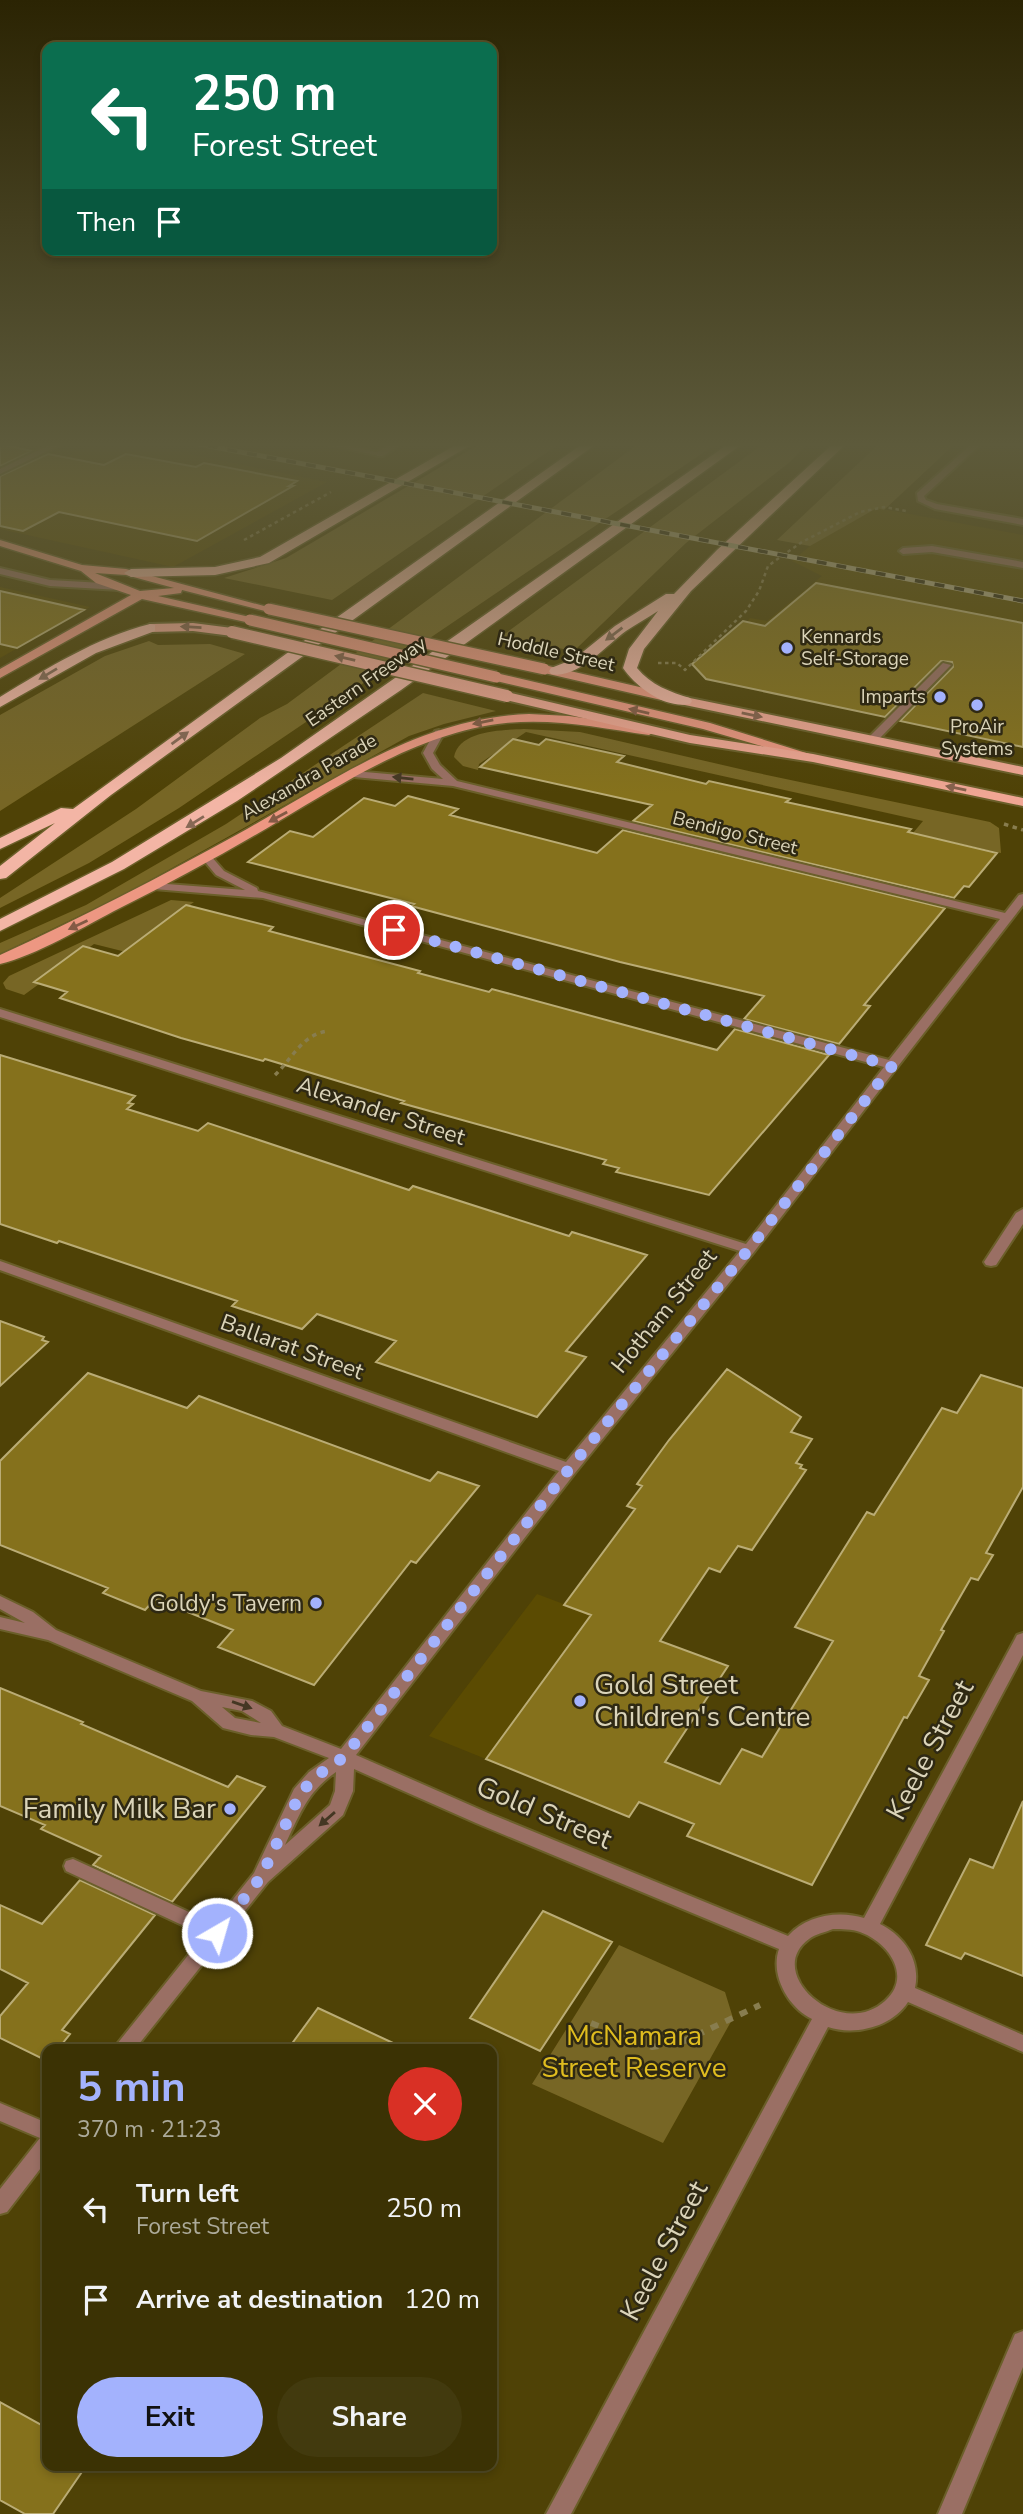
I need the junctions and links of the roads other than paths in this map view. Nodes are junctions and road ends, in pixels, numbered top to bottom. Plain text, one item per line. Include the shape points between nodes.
1 (53, 559) edge
2 (263, 559) edge
3 (426, 559) edge
4 (573, 559) edge
5 (717, 559) edge
6 (991, 559) edge
7 (1023, 565) edge
8 (81, 568) junction
9 (0, 571) edge
10 (131, 573) junction
11 (690, 585) junction
12 (120, 587) junction
13 (191, 590) junction
14 (142, 594) junction
15 (150, 628) joint
16 (946, 665) dead end
17 (0, 674) edge
18 (539, 675) junction
19 (685, 701) junction
20 (0, 703) edge
21 (661, 732) junction
22 (439, 733) junction
23 (873, 739) junction
24 (833, 762) junction
25 (1023, 771) edge
26 (354, 774) junction
27 (453, 783) junction
28 (105, 792) junction
29 (1023, 802) edge
30 (0, 844) edge
31 (206, 857) junction
32 (0, 874) edge
33 (154, 886) junction
34 (263, 895) junction
35 (1023, 897) edge
36 (1008, 917) junction
37 (0, 926) edge
38 (0, 960) edge
39 (0, 1013) edge
40 (892, 1066) junction
41 (1023, 1213) edge
42 (749, 1249) junction
43 (991, 1262) dead end
44 (0, 1265) edge
45 (569, 1469) junction
46 (0, 1602) edge
47 (0, 1623) edge
48 (52, 1634) junction
49 (1023, 1639) edge
50 (344, 1757) junction
51 (73, 1866) dead end
52 (261, 1877) junction
53 (869, 1927) junction
54 (217, 1933) junction
55 (790, 1945) junction
56 (905, 1992) junction
57 (824, 2016) junction
58 (127, 2044) edge
59 (1023, 2044) edge
60 (0, 2112) edge
61 (42, 2130) edge
62 (42, 2151) edge
63 (0, 2205) edge
64 (1023, 2341) edge
65 (558, 2514) edge
66 (950, 2514) edge

1 - 8 main road, Hoddle Street
2 - 10 highway via 215,572
28 -> 3 highway
4 -> 37 highway, Eastern Freeway via 256,783 144,853
5 - 11 highway
6 - 7 street
8 - 10 main road, Hoddle Street
8 - 12 main road, Hoddle Street
9 - 12 street, Hoddle Street via 56,584
10 - 13 main road, Hoddle Street
11 -> 18 highway via 620,629 579,662
11 - 19 highway via 629,663 643,684
12 - 14 main road, Hoddle Street
13 - 14 main road
13 - 18 main road, Hoddle Street, bridge
14 - 17 main road
14 - 18 main road, Hoddle Street, bridge via 496,677
15 -> 20 highway via 107,640
21 -> 15 highway, Hoddle Street, bridge via 232,632 193,626
16 - 23 street
18 - 19 main road, Hoddle Street
24 -> 18 main road, Hoddle Street
19 -> 23 highway, Hoddle Street
21 -> 22 main road, Alexandra Parade via 523,718
21 - 24 highway, Hoddle Street
22 - 26 main road, Alexandra Parade via 399,748
22 - 27 street via 428,753
23 - 25 highway, Hoddle Street
29 -> 24 highway, Hoddle Street
27 -> 26 street, Bendigo Street
26 -> 31 main road, Alexandra Parade
27 - 36 street, Bendigo Street
28 - 30 highway
28 - 32 highway
31 - 33 main road, Alexandra Parade
31 - 34 street via 220,873
33 - 34 street
33 -> 38 main road, Alexandra Parade
34 - 40 street
35 - 36 street, Hotham Street
36 - 40 street, Hotham Street
39 - 42 street, Alexander Street
40 - 42 street, Hotham Street
41 - 43 street
42 - 45 street, Hotham Street
44 - 45 street, Ballarat Street
45 - 50 street, Hotham Street
46 - 48 street, Gold Street
47 - 48 street, Gold Street
48 - 50 street, Gold Street via 198,1697 229,1723 276,1731
49 - 53 street, Keele Street
50 - 52 street, Hotham Street via 300,1794
50 -> 52 street, Hotham Street via 344,1800
50 - 55 street, Gold Street
51 - 54 street
52 - 54 street, Hotham Street
53 - 55 street via 850,1921 814,1925
53 - 56 street via 898,1948 908,1977
54 - 58 street, Hotham Street
55 - 57 street via 785,1977 806,2006
56 - 57 street via 881,2015 863,2021
56 - 59 street
57 - 65 street, Keele Street
60 - 61 street
62 - 63 street
64 - 66 street

